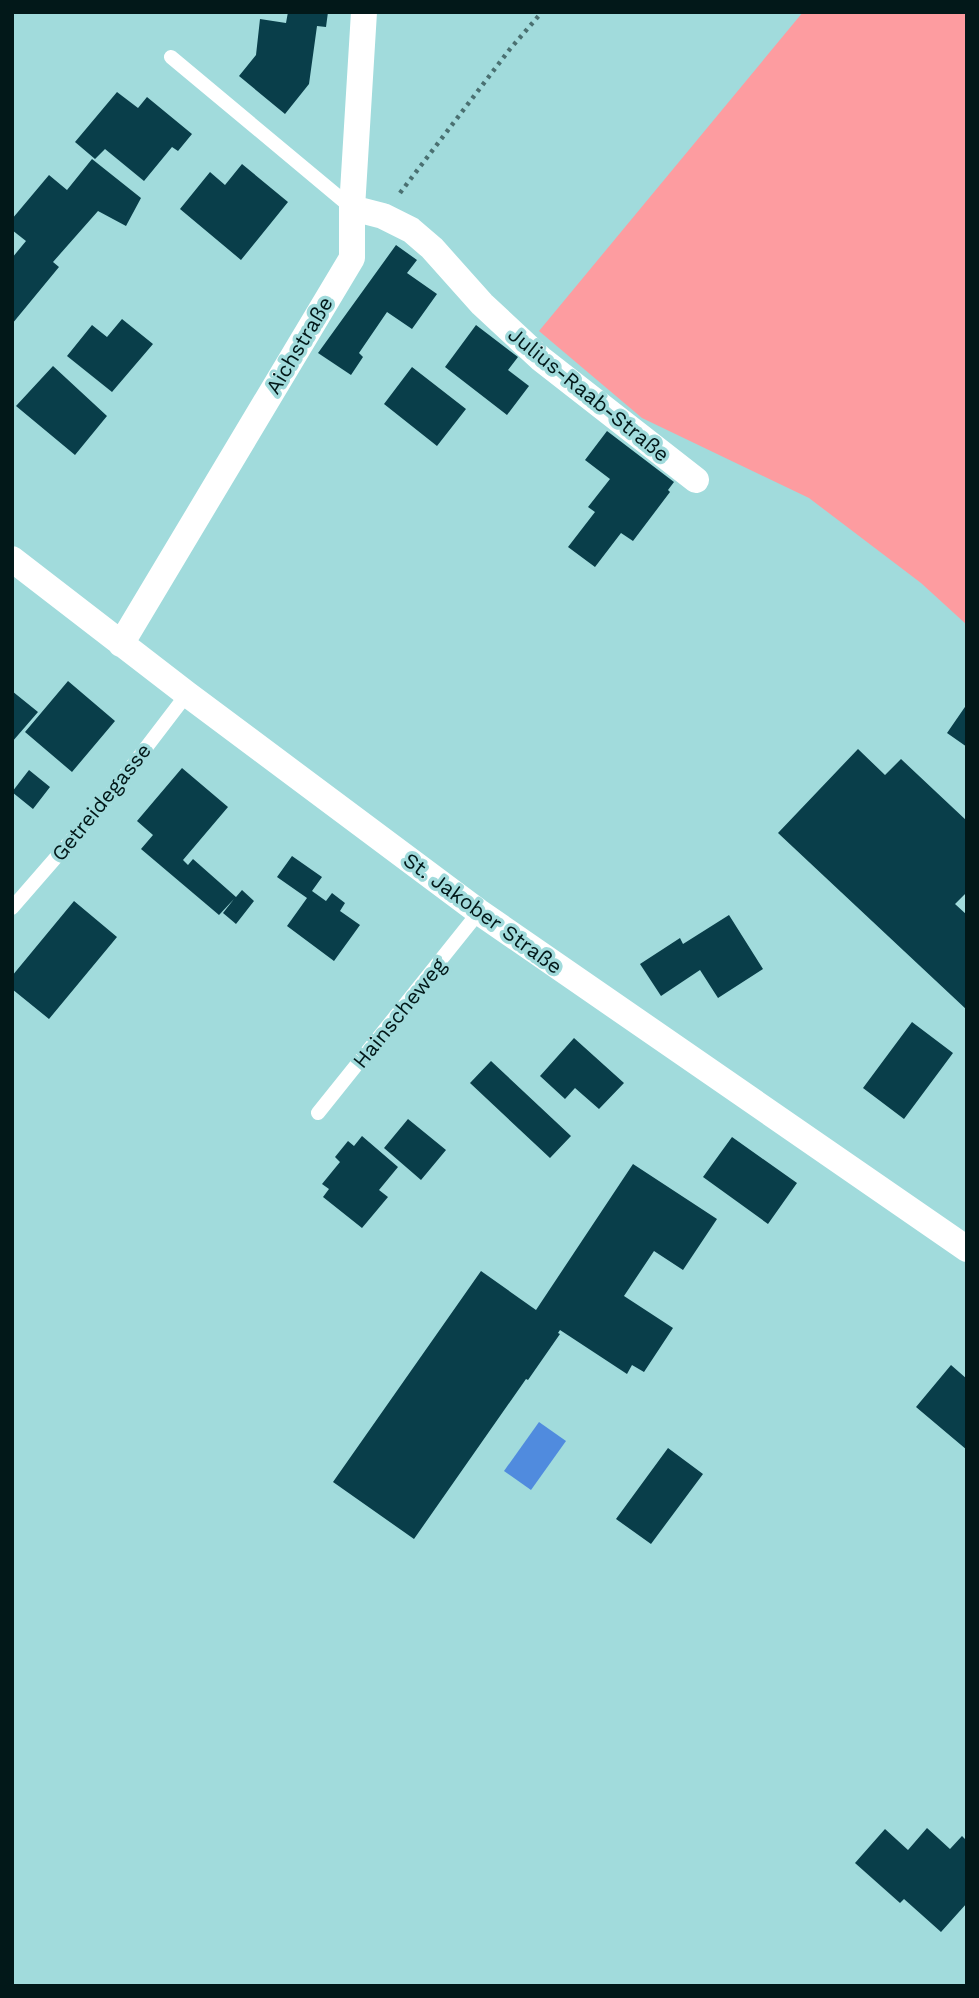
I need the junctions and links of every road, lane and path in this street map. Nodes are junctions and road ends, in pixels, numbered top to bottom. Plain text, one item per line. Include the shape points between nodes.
1 (364, 12) edge
2 (542, 12) edge
3 (171, 57) dead end
4 (352, 208) junction
5 (383, 216) junction
6 (696, 480) dead end
7 (12, 559) edge
8 (121, 644) junction
9 (187, 694) junction
10 (12, 908) edge
11 (479, 912) junction
12 (318, 1112) dead end
13 (967, 1249) edge

1 - 4 street, Aichstraße
2 - 5 path
3 - 4 lane
4 - 5 street, Julius-Raab-Straße
4 - 8 street, Aichstraße via 352,258
5 - 6 street, Julius-Raab-Straße via 411,230 432,248 482,304 541,359
7 - 8 street, St. Jakober Straße
8 - 9 street, St. Jakober Straße
9 - 10 lane, Getreidegasse via 106,800
9 - 11 street, St. Jakober Straße
11 - 12 lane, Hainscheweg
11 - 13 street, St. Jakober Straße

